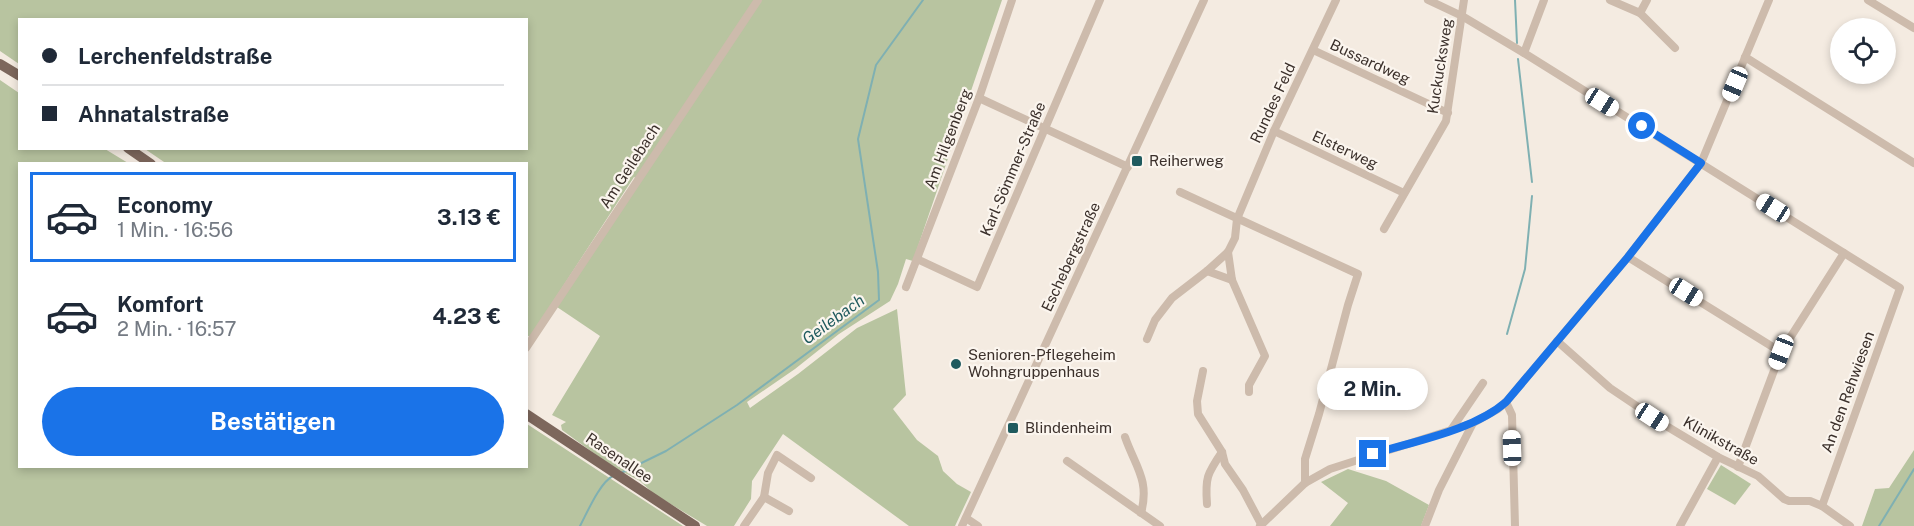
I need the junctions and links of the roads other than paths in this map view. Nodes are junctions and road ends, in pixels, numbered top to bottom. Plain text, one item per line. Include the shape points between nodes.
1 (758, 0) edge
2 (1012, 0) edge
3 (1100, 0) edge
4 (1204, 0) edge
5 (1336, 0) edge
6 (1428, 0) edge
7 (1464, 0) edge
8 (1544, 0) edge
9 (1610, 0) edge
10 (1647, 0) edge
11 (1769, 0) edge
12 (1868, 0) edge
13 (1640, 13) junction
14 (1462, 16) junction
15 (1914, 28) edge
16 (1675, 48) dead end
17 (1313, 50) junction
18 (1524, 53) junction
19 (1745, 57) junction
20 (0, 63) edge
21 (18, 75) edge
22 (979, 98) junction
23 (1449, 113) junction
24 (1045, 128) junction
25 (1274, 131) junction
26 (131, 150) edge
27 (148, 162) edge
28 (1701, 163) junction
29 (1914, 163) edge
30 (1128, 167) junction
31 (1180, 192) dead end
32 (1404, 193) junction
33 (1237, 219) junction
34 (1383, 229) dead end
35 (1228, 252) junction
36 (1844, 253) junction
37 (1628, 257) junction
38 (917, 259) junction
39 (1207, 271) junction
40 (1232, 280) junction
41 (906, 287) dead end
42 (1147, 339) dead end
43 (1557, 341) junction
44 (528, 345) edge
45 (1781, 352) junction
46 (1203, 370) dead end
47 (1483, 383) dead end
48 (1249, 392) dead end
49 (1506, 402) junction
50 (528, 415) edge
51 (1473, 423) junction
52 (1451, 430) junction
53 (1125, 437) dead end
54 (1222, 452) junction
55 (1718, 457) junction
56 (1067, 461) dead end
57 (1738, 467) junction
58 (811, 478) dead end
59 (1305, 483) junction
60 (764, 497) junction
61 (1207, 504) dead end
62 (1822, 506) junction
63 (789, 511) dead end
64 (1141, 513) junction
65 (964, 522) edge
66 (1260, 525) edge
67 (695, 526) edge
68 (744, 526) edge
69 (978, 526) edge
70 (1160, 526) edge
71 (1425, 526) edge
72 (1515, 526) edge
73 (1680, 526) edge
74 (1850, 526) edge

1 - 44 street, Am Geilebach
2 - 22 street, Am Hilgenberg
3 - 24 street, Karl-Sömmer-Straße
4 - 30 street, Eschebergstraße
5 - 17 street, Rundes Feld
6 - 14 street
7 - 14 street, Kuckucksweg
8 - 18 street
9 - 13 street
10 - 13 street
11 - 19 street
12 - 15 street
13 - 16 street
14 - 18 street
14 - 23 street, Kuckucksweg
17 - 23 street, Bussardweg
17 - 25 street, Rundes Feld
18 - 28 street
19 - 28 street
19 - 29 street
20 - 21 main road
22 - 24 street
22 - 38 street, Am Hilgenberg
23 - 32 street, Kuckucksweg
24 - 30 street
24 - 38 street, Karl-Sömmer-Straße via 977,287
25 - 32 street, Elsterweg
25 - 33 street, Rundes Feld
26 - 27 main road
28 - 36 street
28 - 37 street
30 - 65 street, Eschebergstraße
31 - 33 street
32 - 34 street, Kuckucksweg
33 - 35 street, Rundes Feld via 1235,238
33 - 59 street via 1358,274 1305,459
35 - 39 street
35 - 40 street
36 - 45 street
36 - 62 street, An den Rehwiesen via 1900,288
37 - 43 street
37 - 45 street
38 - 41 street, Am Hilgenberg
39 - 40 street
39 - 42 street via 1172,298 1155,320
40 - 48 street via 1265,356
43 - 49 street
43 - 55 street, Klinikstraße via 1619,394
45 - 57 street
46 - 54 street via 1197,414
47 - 52 street
49 - 51 street
49 - 72 street via 1512,415
50 - 67 main road, Rasenallee
51 - 52 street
51 - 71 street
52 - 59 street via 1354,460
53 - 64 street via 1142,476 1145,498
54 - 61 street via 1205,483
54 - 66 street
55 - 57 street, Klinikstraße
55 - 73 street
56 - 64 street
57 - 62 street, Klinikstraße via 1758,476 1789,501 1810,501
58 - 60 street via 777,455 768,472
59 - 66 street
60 - 63 street
60 - 68 street
62 - 74 street, Klinikstraße
64 - 70 street
65 - 69 street

